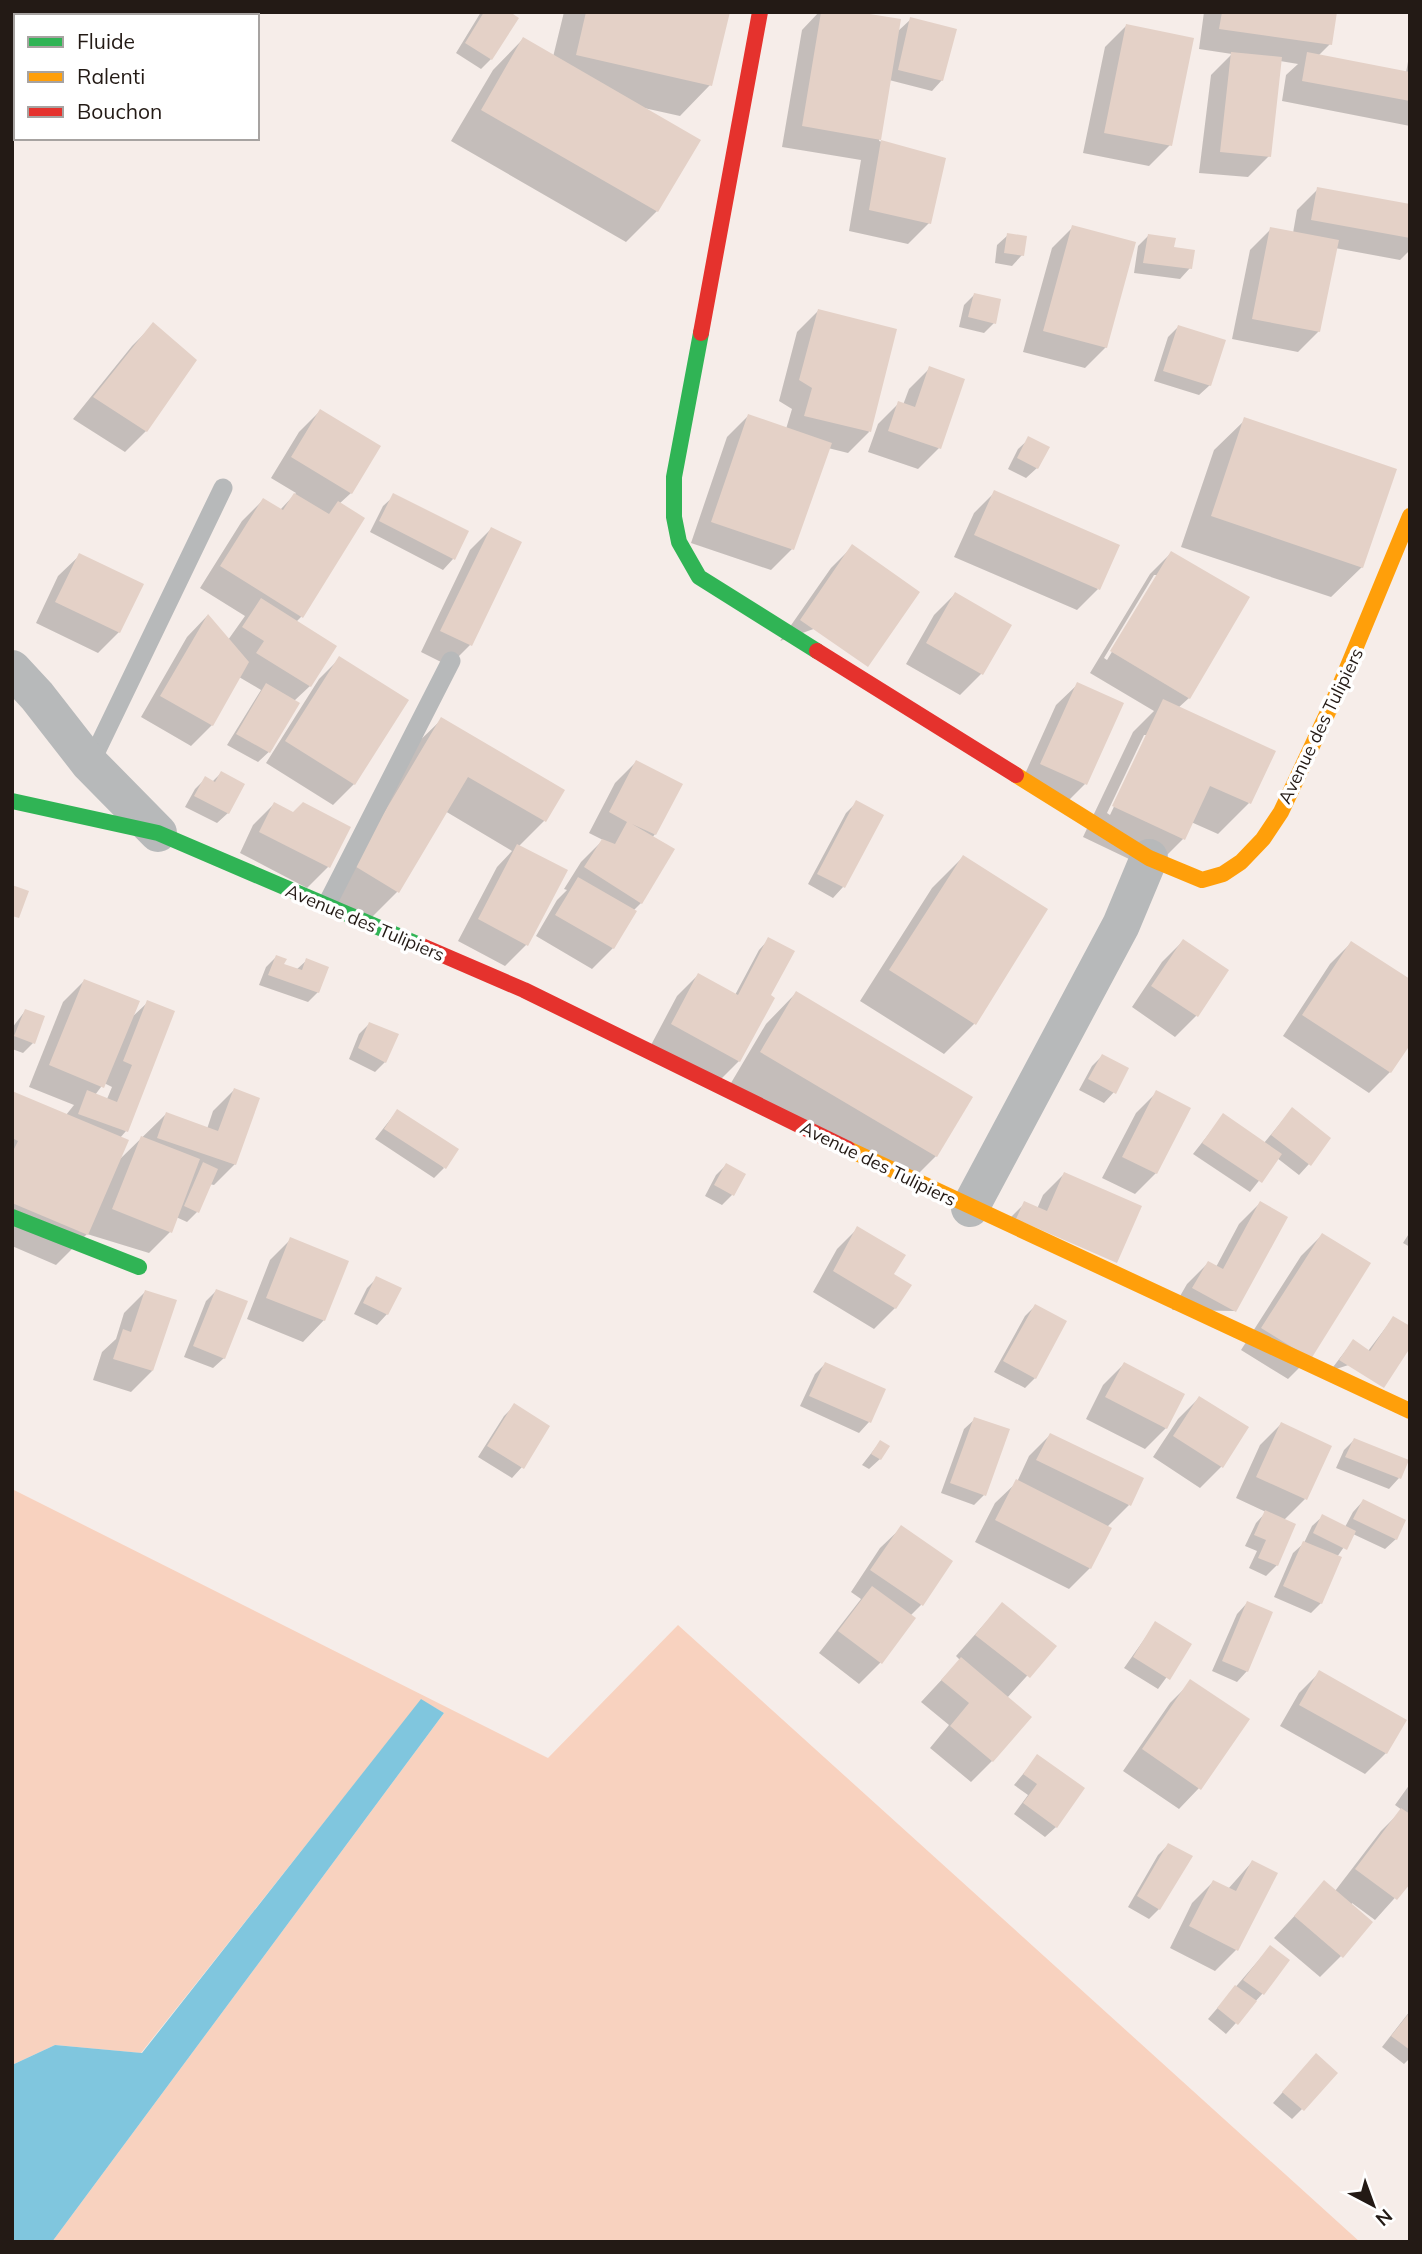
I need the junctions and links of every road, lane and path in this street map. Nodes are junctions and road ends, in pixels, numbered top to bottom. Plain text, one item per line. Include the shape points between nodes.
1 (760, 12) edge
2 (223, 488) dead end
3 (1410, 516) edge
4 (451, 661) dead end
5 (12, 670) edge
6 (90, 764) junction
7 (12, 802) edge
8 (158, 833) junction
9 (1149, 858) junction
10 (326, 906) junction
11 (970, 1208) junction
12 (12, 1217) edge
13 (139, 1267) dead end
14 (1410, 1411) edge

1 - 9 street via 674,477 672,511 684,558 699,577 732,600
2 - 6 lane
3 - 9 street, Avenue des Tulipiers via 1324,725 1262,839 1231,870 1202,880
4 - 10 lane
5 - 6 street
6 - 8 street
7 - 8 street, Avenue des Tulipiers
8 - 10 street, Avenue des Tulipiers
9 - 11 street, Avenue des Tulipiers via 1121,925
10 - 11 street, Avenue des Tulipiers via 524,990
11 - 14 street
12 - 13 street

